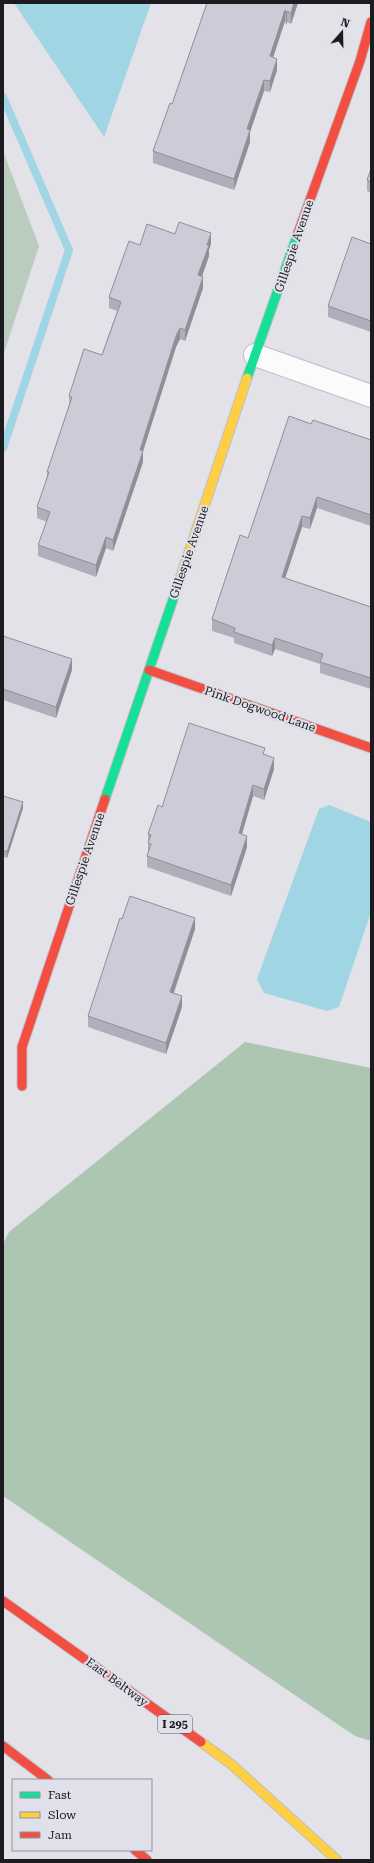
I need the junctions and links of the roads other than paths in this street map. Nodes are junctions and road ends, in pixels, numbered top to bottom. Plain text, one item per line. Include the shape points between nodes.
1 (371, 22) edge
2 (368, 48) edge
3 (256, 356) junction
4 (371, 396) edge
5 (149, 670) junction
6 (371, 748) edge
7 (22, 1086) dead end
8 (3, 1601) edge
9 (3, 1746) edge
10 (47, 1779) edge
11 (136, 1851) edge
12 (147, 1860) edge
13 (337, 1860) edge

1 - 2 main road, Gillespie Avenue
2 - 3 main road, Gillespie Avenue
3 - 4 street
3 - 5 main road, Gillespie Avenue
5 - 6 main road, Pink Dogwood Lane
5 - 7 main road, Gillespie Avenue via 22,1047
8 - 13 main road, East Beltway / I 295 via 231,1764
9 - 10 main road
11 - 12 main road

